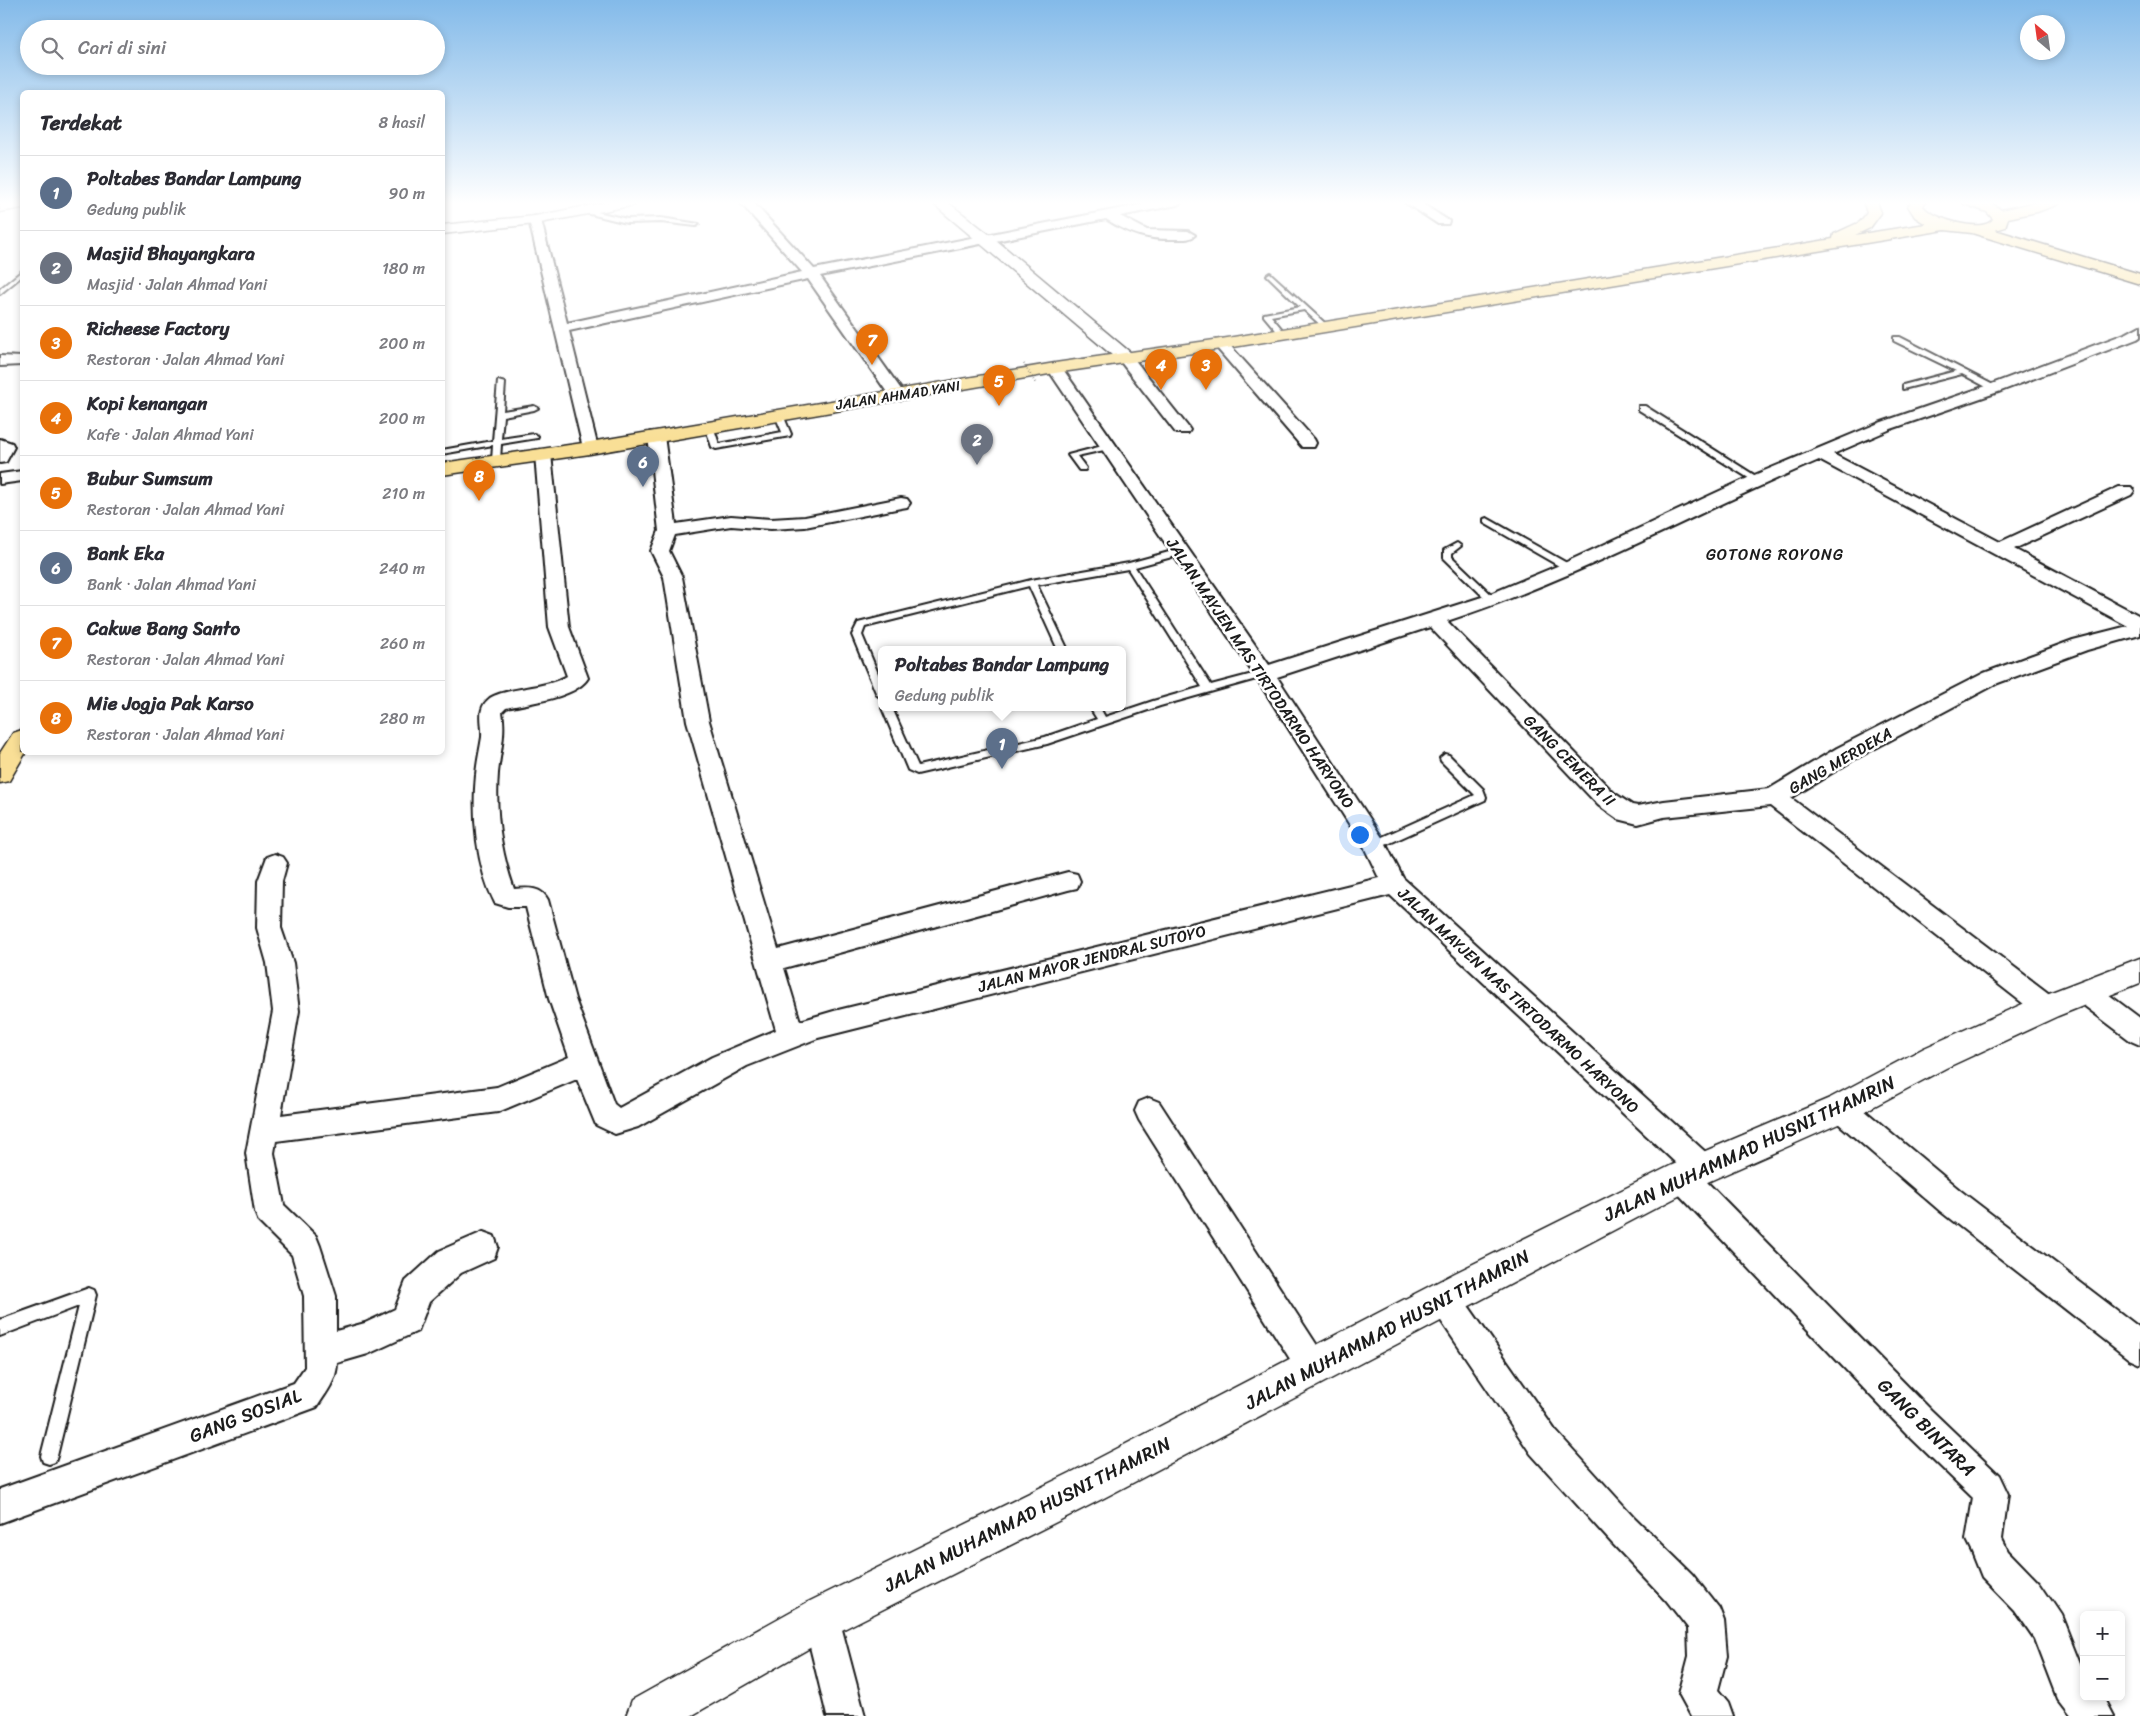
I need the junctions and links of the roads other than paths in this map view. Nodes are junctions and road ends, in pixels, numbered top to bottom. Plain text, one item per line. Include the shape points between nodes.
1 (13, 281) edge
2 (550, 281) edge
3 (778, 281) edge
4 (816, 281) edge
5 (1036, 281) edge
6 (1276, 281) edge
7 (1603, 281) edge
8 (0, 292) edge
9 (1306, 308) junction
10 (1326, 327) junction
11 (562, 328) junction
12 (2140, 330) edge
13 (1282, 334) junction
14 (1897, 339) dead end
15 (1221, 344) junction
16 (1125, 357) junction
17 (0, 361) edge
18 (20, 361) edge
19 (1055, 368) junction
20 (1961, 372) junction
21 (501, 383) dead end
22 (1906, 387) dead end
23 (1995, 388) junction
24 (897, 395) junction
25 (534, 408) dead end
26 (1642, 408) dead end
27 (499, 414) junction
28 (1182, 430) dead end
29 (534, 436) dead end
30 (656, 436) junction
31 (1308, 443) dead end
32 (0, 444) edge
33 (1110, 446) junction
34 (590, 448) junction
35 (497, 451) junction
36 (445, 452) edge
37 (543, 454) junction
38 (1820, 454) junction
39 (0, 458) edge
40 (445, 468) edge
41 (1082, 468) dead end
42 (20, 476) edge
43 (0, 478) edge
44 (1758, 480) junction
45 (2125, 491) dead end
46 (901, 503) dead end
47 (1487, 520) dead end
48 (668, 531) junction
49 (1456, 546) dead end
50 (1999, 549) junction
51 (1180, 552) junction
52 (1130, 566) junction
53 (1569, 568) junction
54 (1031, 583) junction
55 (1492, 600) junction
56 (1433, 618) junction
57 (2140, 624) edge
58 (2140, 629) edge
59 (1062, 646) edge
60 (1264, 674) junction
61 (878, 685) edge
62 (1208, 690) junction
63 (888, 711) edge
64 (1097, 711) edge
65 (1103, 721) junction
66 (20, 744) edge
67 (1445, 758) dead end
68 (0, 774) edge
69 (1774, 797) junction
70 (1375, 845) junction
71 (275, 863) dead end
72 (1068, 881) dead end
73 (1394, 884) junction
74 (769, 962) junction
75 (2140, 970) edge
76 (2087, 993) junction
77 (2047, 1006) junction
78 (2140, 1033) edge
79 (791, 1034) junction
80 (586, 1064) junction
81 (1841, 1108) junction
82 (1149, 1111) dead end
83 (264, 1130) junction
84 (1692, 1173) junction
85 (483, 1247) dead end
86 (1444, 1298) junction
87 (0, 1328) edge
88 (2140, 1348) edge
89 (320, 1352) junction
90 (1313, 1367) junction
91 (49, 1456) dead end
92 (0, 1506) edge
93 (821, 1618) junction
94 (648, 1716) edge
95 (846, 1716) edge
96 (1714, 1716) edge
97 (2095, 1716) edge

1 - 8 lane
2 - 11 street
3 - 11 street
4 - 24 street
5 - 16 street
6 - 9 lane
7 - 10 main road, JALAN AHMAD YANI
9 - 10 lane
9 - 13 lane via 1266,315
10 - 13 main road, JALAN AHMAD YANI
11 - 34 street
12 - 23 street via 2132,336
13 - 15 main road, JALAN AHMAD YANI
14 - 20 lane
15 - 16 main road, JALAN AHMAD YANI
15 - 31 street
16 - 19 main road, JALAN AHMAD YANI
16 - 28 street
17 - 18 street
19 - 24 main road, JALAN AHMAD YANI
19 - 33 street, JALAN MAYJEN MAS TIRTODARMO HARYONO
20 - 22 lane
20 - 23 lane
21 - 27 lane
23 - 38 street via 1885,426
24 - 30 main road, JALAN AHMAD YANI
25 - 27 lane
26 - 44 lane
27 - 35 lane
29 - 35 lane
30 - 34 main road, JALAN AHMAD YANI
30 - 48 street
32 - 39 street via 6,447
33 - 41 lane via 1073,455
33 - 51 street, JALAN MAYJEN MAS TIRTODARMO HARYONO
34 - 37 main road, JALAN AHMAD YANI
35 - 36 lane
35 - 37 main road, JALAN AHMAD YANI
35 - 40 main road, JALAN AHMAD YANI
37 - 80 street via 559,627 578,678 562,688 499,702 491,710 494,722 486,776 488,827 504,896 536,900 562,999
38 - 44 street
38 - 50 street
42 - 43 street
44 - 53 street
45 - 50 street
46 - 48 street via 805,522 731,522
47 - 53 lane
48 - 74 street via 660,551 673,577 698,721
49 - 55 lane via 1447,552 1448,558
50 - 57 street
51 - 52 lane
51 - 60 street, JALAN MAYJEN MAS TIRTODARMO HARYONO
52 - 54 lane
52 - 62 lane
53 - 55 street
54 - 59 lane
54 - 61 lane via 861,625 857,635
55 - 56 street
56 - 60 street
56 - 69 street, GANG CEMERA II via 1606,799 1626,813 1638,815 1664,809
58 - 69 street, GANG MERDEKA via 2080,644 1991,678 1845,754
60 - 62 lane
60 - 70 street, JALAN MAYJEN MAS TIRTODARMO HARYONO
62 - 65 lane
63 - 65 lane via 912,767 917,770 1047,740
64 - 65 lane
66 - 68 main road
67 - 70 lane via 1479,792 1480,797
69 - 77 street, GANG MERDEKA
70 - 73 street, JALAN MAYJEN MAS TIRTODARMO HARYONO
71 - 83 street, GANG SOSIAL via 270,881 269,928 280,963 286,1011
72 - 74 street
73 - 79 street, JALAN MAYOR JENDRAL SUTOYO
73 - 84 street, JALAN MAYJEN MAS TIRTODARMO HARYONO
74 - 79 street
75 - 76 street, JALAN MUHAMMAD HUSNI THAMRIN
76 - 77 street, JALAN MUHAMMAD HUSNI THAMRIN
76 - 78 street
77 - 81 street, JALAN MUHAMMAD HUSNI THAMRIN via 1935,1058
79 - 80 street, JALAN MAYOR JENDRAL SUTOYO via 708,1073 619,1121 606,1117
80 - 83 street via 498,1099
81 - 84 street, JALAN MUHAMMAD HUSNI THAMRIN
81 - 88 street via 2050,1279
82 - 90 street
83 - 89 street, GANG SOSIAL via 260,1153 270,1212 305,1246 320,1296
84 - 86 street, JALAN MUHAMMAD HUSNI THAMRIN
84 - 97 street, GANG BINTARA via 1920,1422 1987,1487 1991,1494 1984,1540 1995,1564 2026,1597 2048,1628 2070,1686
85 - 89 street via 450,1262 417,1292 407,1320 368,1338
86 - 90 street, JALAN MUHAMMAD HUSNI THAMRIN
86 - 96 street via 1543,1442 1679,1587 1706,1621 1708,1656 1698,1694
87 - 91 lane via 89,1294
89 - 92 street, GANG SOSIAL via 321,1372 305,1395
90 - 93 street, JALAN MUHAMMAD HUSNI THAMRIN via 1088,1485
93 - 94 street, JALAN MUHAMMAD HUSNI THAMRIN
93 - 95 street

